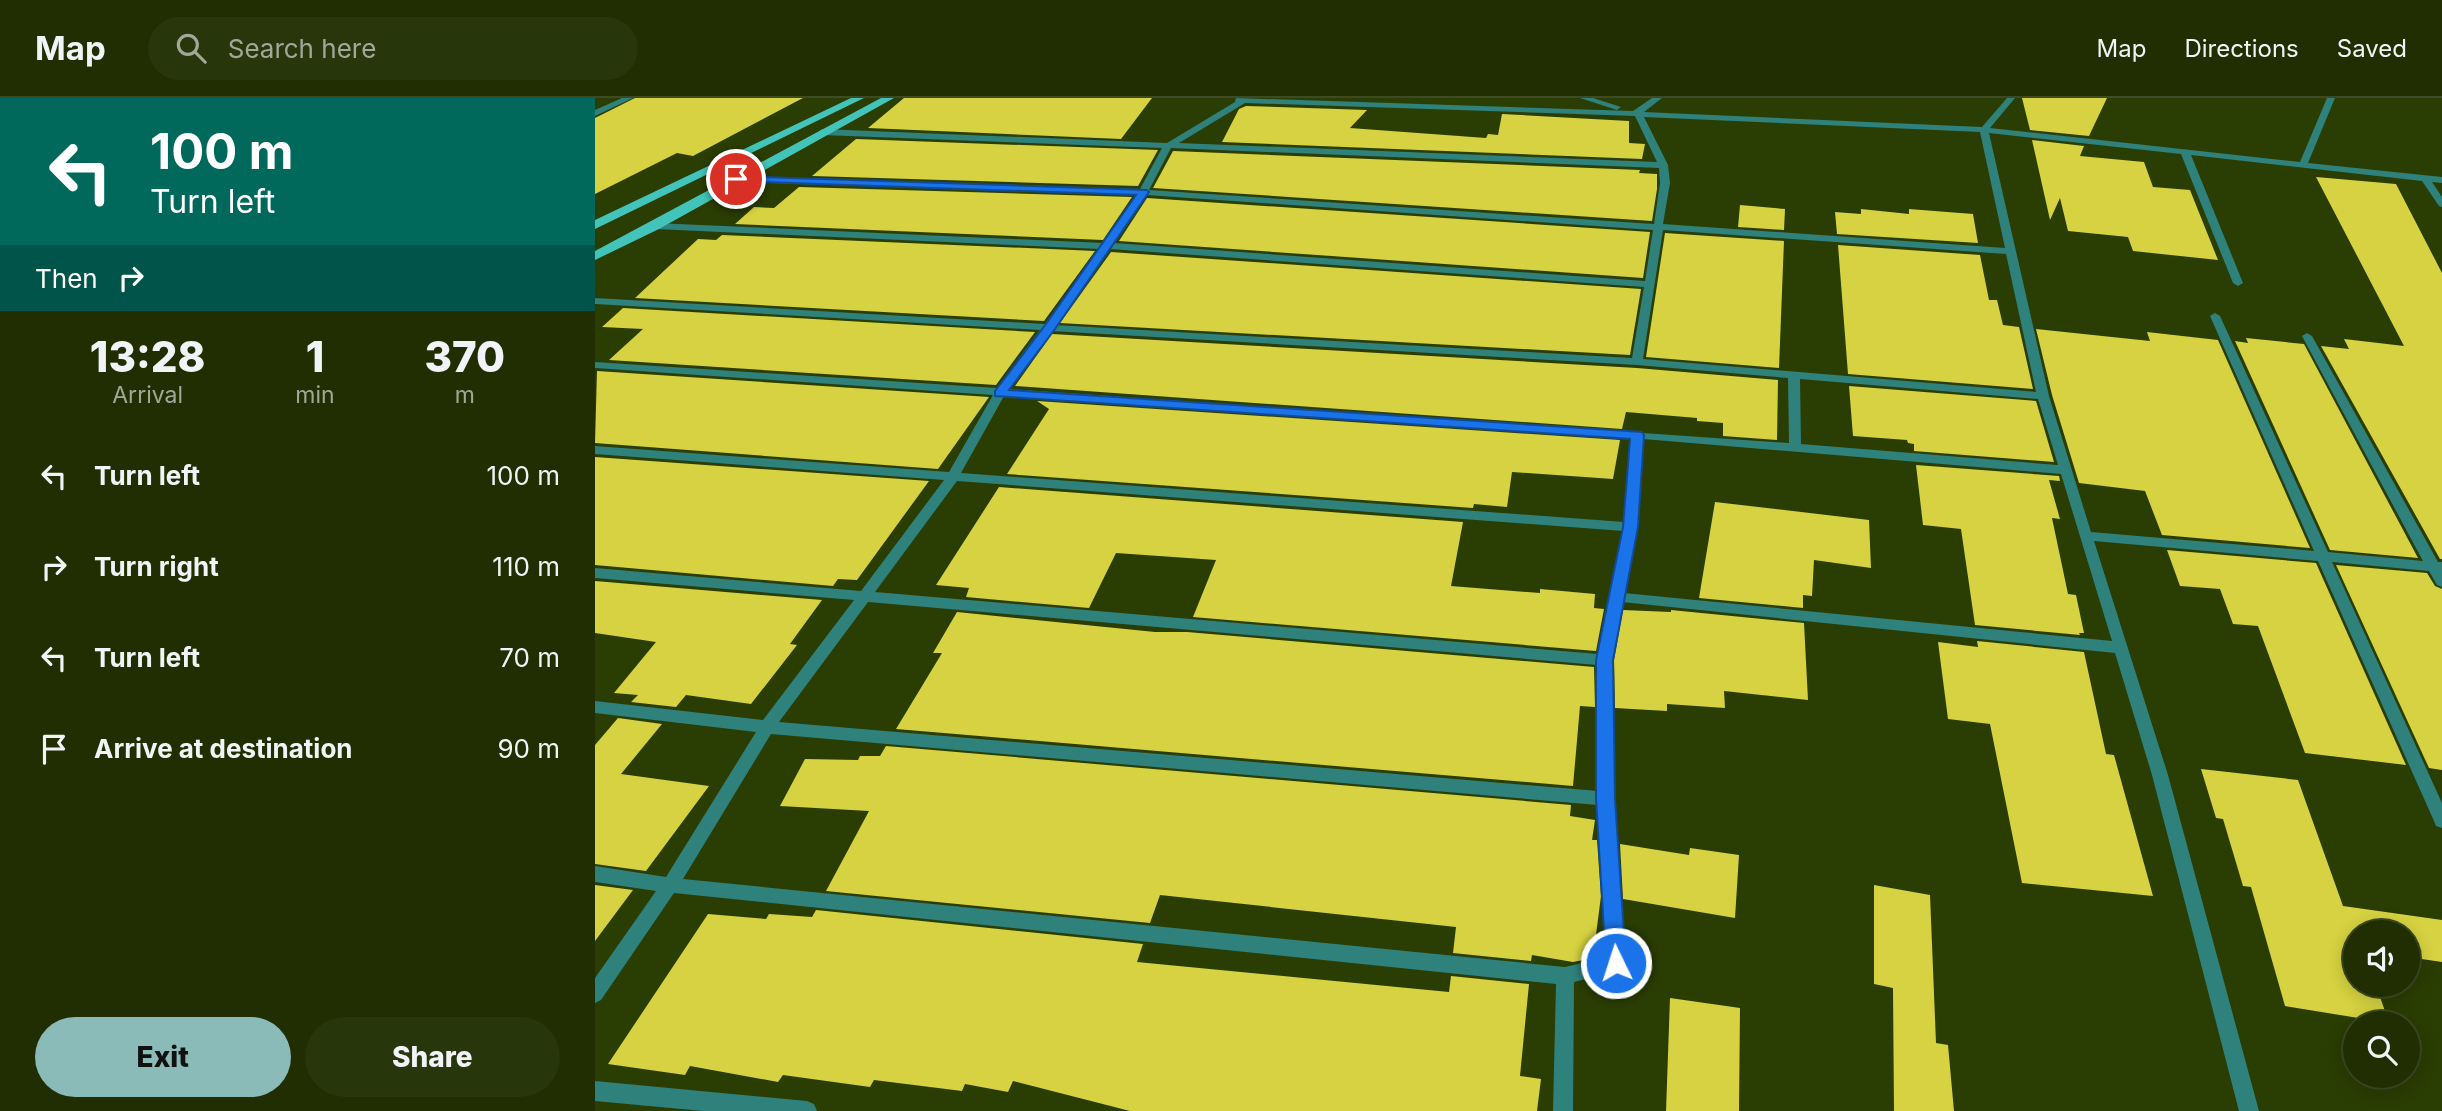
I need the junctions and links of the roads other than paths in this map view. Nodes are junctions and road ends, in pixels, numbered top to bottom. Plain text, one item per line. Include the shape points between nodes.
1 (629, 98) edge
2 (859, 98) edge
3 (889, 98) edge
4 (1584, 98) edge
5 (1658, 98) edge
6 (2011, 98) edge
7 (2331, 98) edge
8 (1240, 99) edge
9 (595, 113) edge
10 (1638, 114) junction
11 (1984, 130) junction
12 (822, 132) junction
13 (1167, 147) junction
14 (2185, 152) junction
15 (1663, 165) junction
16 (2303, 165) junction
17 (2425, 178) junction
18 (736, 179) junction
19 (2442, 180) edge
20 (1143, 192) junction
21 (2442, 204) edge
22 (595, 225) edge
23 (1658, 225) junction
24 (655, 226) junction
25 (1107, 246) junction
26 (2012, 251) junction
27 (597, 252) edge
28 (2238, 283) dead end
29 (1649, 284) junction
30 (595, 301) edge
31 (2215, 316) dead end
32 (1050, 327) junction
33 (2307, 336) dead end
34 (1637, 362) junction
35 (595, 365) edge
36 (1794, 375) junction
37 (1000, 393) junction
38 (2043, 396) junction
39 (1637, 435) junction
40 (1795, 447) junction
41 (595, 450) edge
42 (2067, 470) junction
43 (953, 477) junction
44 (1630, 527) junction
45 (2088, 536) junction
46 (2323, 557) junction
47 (2438, 567) edge
48 (595, 573) edge
49 (2442, 582) edge
50 (1618, 597) junction
51 (864, 598) junction
52 (2122, 648) junction
53 (1604, 660) junction
54 (595, 707) edge
55 (767, 727) junction
56 (1606, 799) junction
57 (2442, 821) edge
58 (595, 874) edge
59 (670, 886) junction
60 (1565, 976) junction
61 (595, 994) edge
62 (595, 1091) edge
63 (807, 1111) edge
64 (1563, 1111) edge
65 (2249, 1111) edge

1 - 9 street
2 - 22 main road
3 - 12 main road
4 - 10 street
5 - 10 street
6 - 11 street
7 - 16 street
8 - 10 street
8 - 13 street
10 - 11 street
10 - 15 street
11 - 14 street
11 - 26 street
12 - 13 street
12 - 18 main road
13 - 15 street
13 - 20 street
14 - 16 street
14 - 28 street
15 - 23 street
16 - 17 street
17 - 19 street
17 - 21 street
18 - 20 street
18 - 24 main road
20 - 23 street
20 - 25 street
23 - 26 street
23 - 29 street
24 - 25 street
24 - 27 main road
25 - 29 street
25 - 32 street
26 - 38 street
29 - 34 street
30 - 32 street
31 - 46 street
32 - 34 street
32 - 37 street
33 - 47 street
34 - 36 street
35 - 37 street
36 - 38 street
36 - 40 street
37 - 39 street
37 - 43 street
38 - 42 street
39 - 40 street
39 - 44 street
40 - 42 street
41 - 43 street
42 - 45 street
43 - 44 street
43 - 51 street
44 - 50 street
45 - 46 street
45 - 52 street
46 - 47 street
46 - 57 street
47 - 49 street
48 - 51 street
50 - 52 street
50 - 53 street
51 - 53 street
51 - 55 street
52 - 65 street
53 - 56 street
54 - 55 street
55 - 56 street
55 - 59 street
56 - 60 street via 1616,963
58 - 59 street
59 - 60 street
59 - 61 street
60 - 64 street
62 - 63 street

